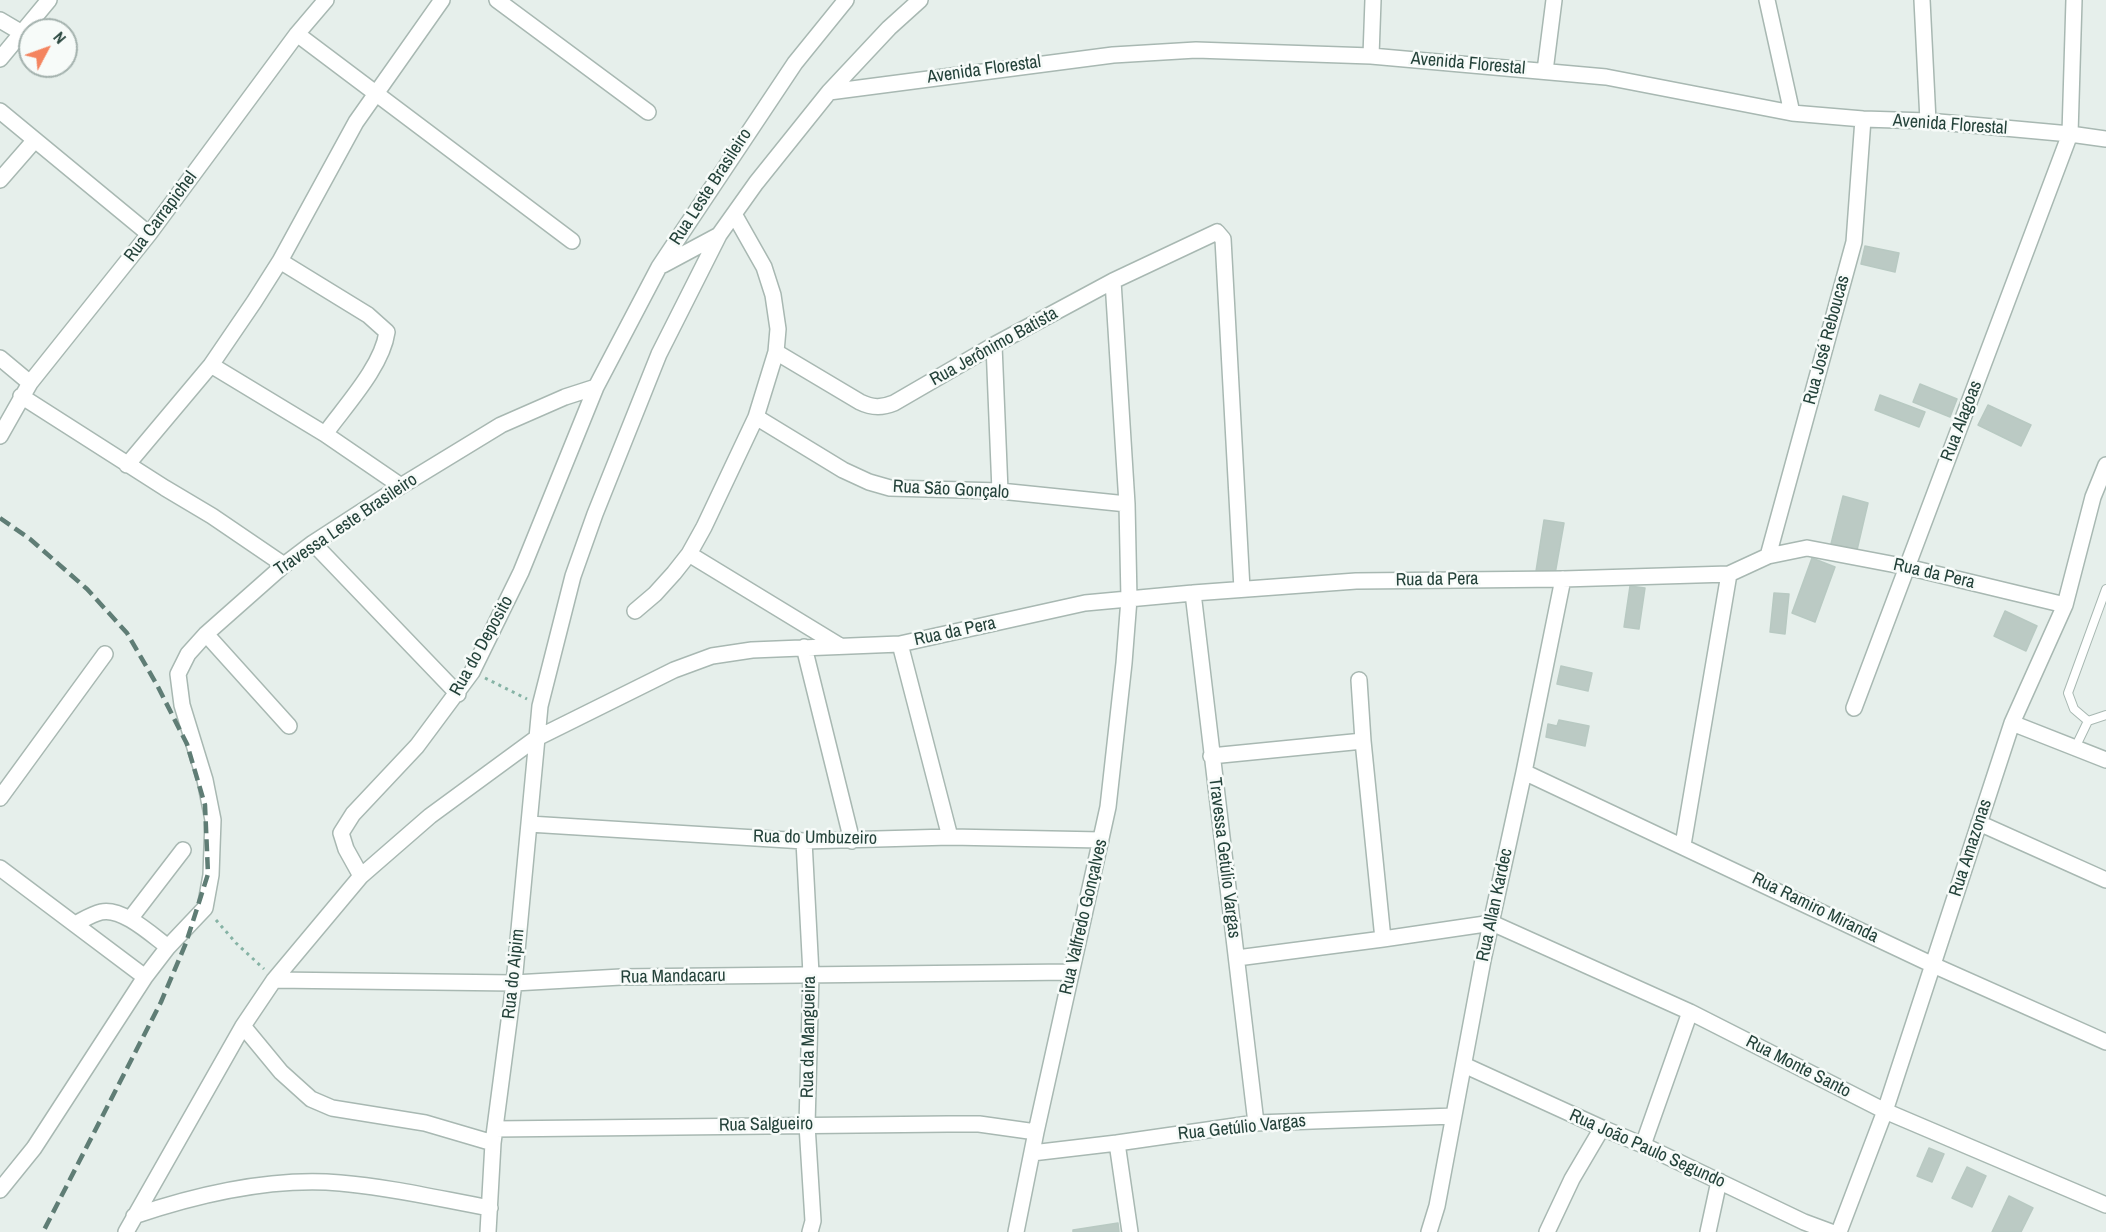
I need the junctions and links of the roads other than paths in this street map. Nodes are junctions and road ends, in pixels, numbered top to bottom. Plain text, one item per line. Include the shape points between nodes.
1 (49, 0) edge
2 (326, 0) edge
3 (442, 0) edge
4 (497, 0) edge
5 (846, 0) edge
6 (920, 0) edge
7 (1373, 0) edge
8 (1554, 0) edge
9 (1767, 0) edge
10 (1922, 0) edge
11 (2074, 0) edge
12 (34, 18) edge
13 (0, 20) edge
14 (18, 31) edge
15 (297, 34) junction
16 (18, 38) edge
17 (1371, 56) junction
18 (0, 59) edge
19 (1545, 71) junction
20 (828, 92) junction
21 (376, 93) junction
22 (0, 111) edge
23 (648, 112) dead end
24 (1792, 113) junction
25 (1863, 119) junction
26 (1928, 122) junction
27 (2070, 134) junction
28 (2106, 139) edge
29 (34, 141) junction
30 (0, 180) edge
31 (734, 214) junction
32 (149, 234) junction
33 (719, 236) junction
34 (572, 241) dead end
35 (280, 261) junction
36 (659, 267) junction
37 (1113, 281) junction
38 (994, 345) junction
39 (776, 352) junction
40 (0, 358) edge
41 (211, 365) junction
42 (30, 383) junction
43 (596, 387) junction
44 (21, 396) junction
45 (756, 417) junction
46 (325, 434) junction
47 (0, 436) edge
48 (127, 465) junction
49 (2106, 465) edge
50 (401, 486) junction
51 (1000, 491) junction
52 (1127, 504) junction
53 (313, 543) junction
54 (688, 554) junction
55 (1768, 556) junction
56 (284, 565) junction
57 (1907, 567) junction
58 (1729, 574) junction
59 (1563, 579) junction
60 (2106, 589) edge
61 (1242, 590) junction
62 (1193, 593) junction
63 (1129, 599) junction
64 (2064, 605) junction
65 (635, 611) dead end
66 (206, 634) junction
67 (900, 644) junction
68 (841, 646) junction
69 (804, 647) junction
70 (105, 654) dead end
71 (1359, 680) dead end
72 (458, 694) junction
73 (1854, 708) dead end
74 (2106, 715) edge
75 (2088, 721) junction
76 (2012, 723) junction
77 (289, 726) dead end
78 (536, 739) junction
79 (1363, 741) junction
80 (2075, 748) junction
81 (1211, 756) junction
82 (2106, 760) edge
83 (1524, 772) junction
84 (0, 798) edge
85 (1979, 823) junction
86 (529, 824) junction
87 (950, 837) junction
88 (1101, 840) junction
89 (804, 841) junction
90 (852, 841) junction
91 (1683, 845) junction
92 (183, 850) dead end
93 (0, 868) edge
94 (361, 876) junction
95 (2106, 880) edge
96 (130, 919) junction
97 (1492, 923) junction
98 (75, 924) junction
99 (1383, 939) junction
100 (168, 947) junction
101 (1237, 958) junction
102 (1933, 965) junction
103 (1071, 972) junction
104 (811, 974) junction
105 (145, 977) junction
106 (274, 980) junction
107 (514, 983) junction
108 (1690, 1012) junction
109 (243, 1026) junction
110 (2106, 1042) edge
111 (1464, 1065) junction
112 (1885, 1111) junction
113 (1454, 1116) junction
114 (1256, 1123) junction
115 (807, 1125) junction
116 (1602, 1128) junction
117 (1036, 1132) junction
118 (494, 1136) junction
119 (1118, 1143) junction
120 (1643, 1145) junction
121 (1032, 1153) junction
122 (1719, 1181) junction
123 (0, 1190) edge
124 (2106, 1205) edge
125 (490, 1208) junction
126 (134, 1216) junction
127 (1803, 1227) edge
128 (126, 1232) edge
129 (488, 1232) edge
130 (810, 1232) edge
131 (1017, 1232) edge
132 (1130, 1232) edge
133 (1429, 1232) edge
134 (1548, 1232) edge
135 (1708, 1232) edge
136 (1831, 1232) edge
137 (1839, 1232) edge

1 - 12 street
2 - 15 street, Rua Carrapichel
3 - 21 street
4 - 23 street
5 - 36 street, Rua Leste Brasileiro via 795,63
6 - 20 street, Rua do Aipim
7 - 17 street
8 - 19 street
9 - 24 street
10 - 26 street
11 - 27 street, Rua Alagoas
13 - 14 street
15 - 21 street
15 - 32 street, Rua Carrapichel
16 - 18 street
17 - 19 street, Avenida Florestal
17 - 20 street, Avenida Florestal via 1196,50 1113,55
19 - 24 street, Avenida Florestal via 1606,77
20 - 31 street, Rua do Aipim
21 - 34 street
21 - 35 street
22 - 29 street
24 - 25 street, Avenida Florestal
25 - 26 street, Avenida Florestal
25 - 55 street, Rua José Reboucas via 1854,242
26 - 27 street, Avenida Florestal
27 - 28 street, Avenida Florestal
27 - 57 street, Rua Alagoas
29 - 30 street
29 - 32 street
31 - 33 street, Rua do Aipim
31 - 39 street via 764,267 773,295 778,329
32 - 42 street, Rua Carrapichel
33 - 36 street
33 - 78 street, Rua do Aipim via 659,354 594,514 573,576 540,706
35 - 41 street
35 - 46 street via 368,315 387,332 385,344 368,375
36 - 43 street, Rua Leste Brasileiro
37 - 38 street, Rua Jerônimo Batista
37 - 52 street, Rua Valfredo Gonçalves
37 - 61 street, Rua Jerônimo Batista via 1214,232 1223,239
38 - 39 street, Rua Jerônimo Batista via 894,404 877,407 860,402
38 - 51 street
39 - 45 street
40 - 42 street
41 - 46 street
41 - 48 street
42 - 44 street, Rua Carrapichel
43 - 50 street, Travessa Leste Brasileiro via 501,425
43 - 72 street, Rua do Deposito via 521,572
44 - 47 street, Rua Carrapichel
44 - 48 street
45 - 51 street, Rua São Gonçalo via 843,471 869,482 913,490
45 - 54 street
46 - 50 street
48 - 56 street
49 - 64 street, Rua Amazonas via 2093,497
50 - 53 street, Travessa Leste Brasileiro
51 - 52 street, Rua São Gonçalo
52 - 63 street, Rua Valfredo Gonçalves
53 - 56 street, Travessa Leste Brasileiro
53 - 72 street
54 - 65 street via 655,594
54 - 68 street
55 - 57 street, Rua da Pera via 1807,548
55 - 58 street, Rua da Pera
56 - 66 street, Travessa Leste Brasileiro
57 - 64 street, Rua da Pera
57 - 73 street, Rua Alagoas
58 - 59 street, Rua da Pera
58 - 91 street
59 - 61 street, Rua da Pera via 1356,581
59 - 83 street, Rua Allan Kardec
60 - 75 lane via 2068,693 2074,709
61 - 62 street, Rua da Pera
62 - 63 street, Rua da Pera
62 - 81 street, Travessa Getúlio Vargas
63 - 67 street, Rua da Pera via 1085,603
63 - 88 street, Rua Valfredo Gonçalves via 1108,807
64 - 76 street, Rua Amazonas
66 - 77 street
66 - 100 street, Travessa Leste Brasileiro via 188,654 178,674 182,705 213,820 211,875 205,908
67 - 68 street, Rua da Pera
67 - 87 street
68 - 69 street, Rua da Pera
69 - 78 street, Rua da Pera via 752,650 702,659
69 - 90 street
70 - 84 street
71 - 79 street
72 - 94 street, Rua do Deposito via 417,746 353,814 341,833
74 - 75 lane
75 - 80 lane
76 - 80 street
76 - 85 street, Rua Amazonas
78 - 86 street, Rua do Aipim
78 - 94 street, Rua da Pera via 430,816
79 - 81 street
79 - 99 street
80 - 82 street
81 - 101 street, Travessa Getúlio Vargas
83 - 91 street, Rua Ramiro Miranda
83 - 97 street, Rua Allan Kardec
85 - 95 street
85 - 102 street, Rua Amazonas
86 - 89 street, Rua do Umbuzeiro
86 - 107 street, Rua do Aipim
87 - 88 street, Rua do Umbuzeiro
87 - 90 street, Rua do Umbuzeiro
88 - 103 street, Rua Valfredo Gonçalves
89 - 90 street, Rua do Umbuzeiro
89 - 104 street, Rua da Mangueira
91 - 102 street, Rua Ramiro Miranda
92 - 96 street
93 - 98 street
94 - 106 street, Rua da Pera
96 - 98 street via 101,912
96 - 100 street
97 - 99 street
97 - 108 street, Rua Monte Santo
97 - 111 street, Rua Allan Kardec
98 - 105 street
99 - 101 street
100 - 105 street
101 - 114 street, Travessa Getúlio Vargas
102 - 110 street, Rua Ramiro Miranda
102 - 112 street, Rua Amazonas
103 - 104 street, Rua Mandacaru
103 - 117 street, Rua Valfredo Gonçalves
104 - 107 street, Rua Mandacaru
104 - 115 street, Rua da Mangueira
105 - 123 street via 40,1140
106 - 107 street, Rua Mandacaru
106 - 109 street, Rua da Pera
107 - 118 street, Rua do Aipim
108 - 112 street, Rua Monte Santo
108 - 120 street
109 - 118 street, Rua Salgueiro via 281,1072 311,1099 332,1108
109 - 126 street, Rua da Pera
111 - 113 street, Rua Allan Kardec
111 - 116 street, Rua João Paulo Segundo
112 - 124 street, Rua Monte Santo
112 - 137 street, Rua Amazonas
113 - 114 street, Rua Getúlio Vargas
113 - 133 street, Rua Allan Kardec
114 - 119 street, Rua Getúlio Vargas
115 - 117 street, Rua Salgueiro via 980,1124
115 - 118 street, Rua Salgueiro
115 - 130 street, Rua da Mangueira via 813,1221
116 - 120 street, Rua João Paulo Segundo
116 - 134 street via 1572,1179
117 - 121 street, Rua Valfredo Gonçalves
118 - 125 street, Rua do Aipim
119 - 121 street, Rua Getúlio Vargas
119 - 132 street
120 - 122 street, Rua João Paulo Segundo
121 - 131 street, Rua Valfredo Gonçalves
122 - 127 street, Rua João Paulo Segundo
122 - 135 street
125 - 126 street via 340,1183 290,1182 199,1197
125 - 129 street, Rua do Aipim
126 - 128 street, Rua da Pera
127 - 136 street, Rua João Paulo Segundo

